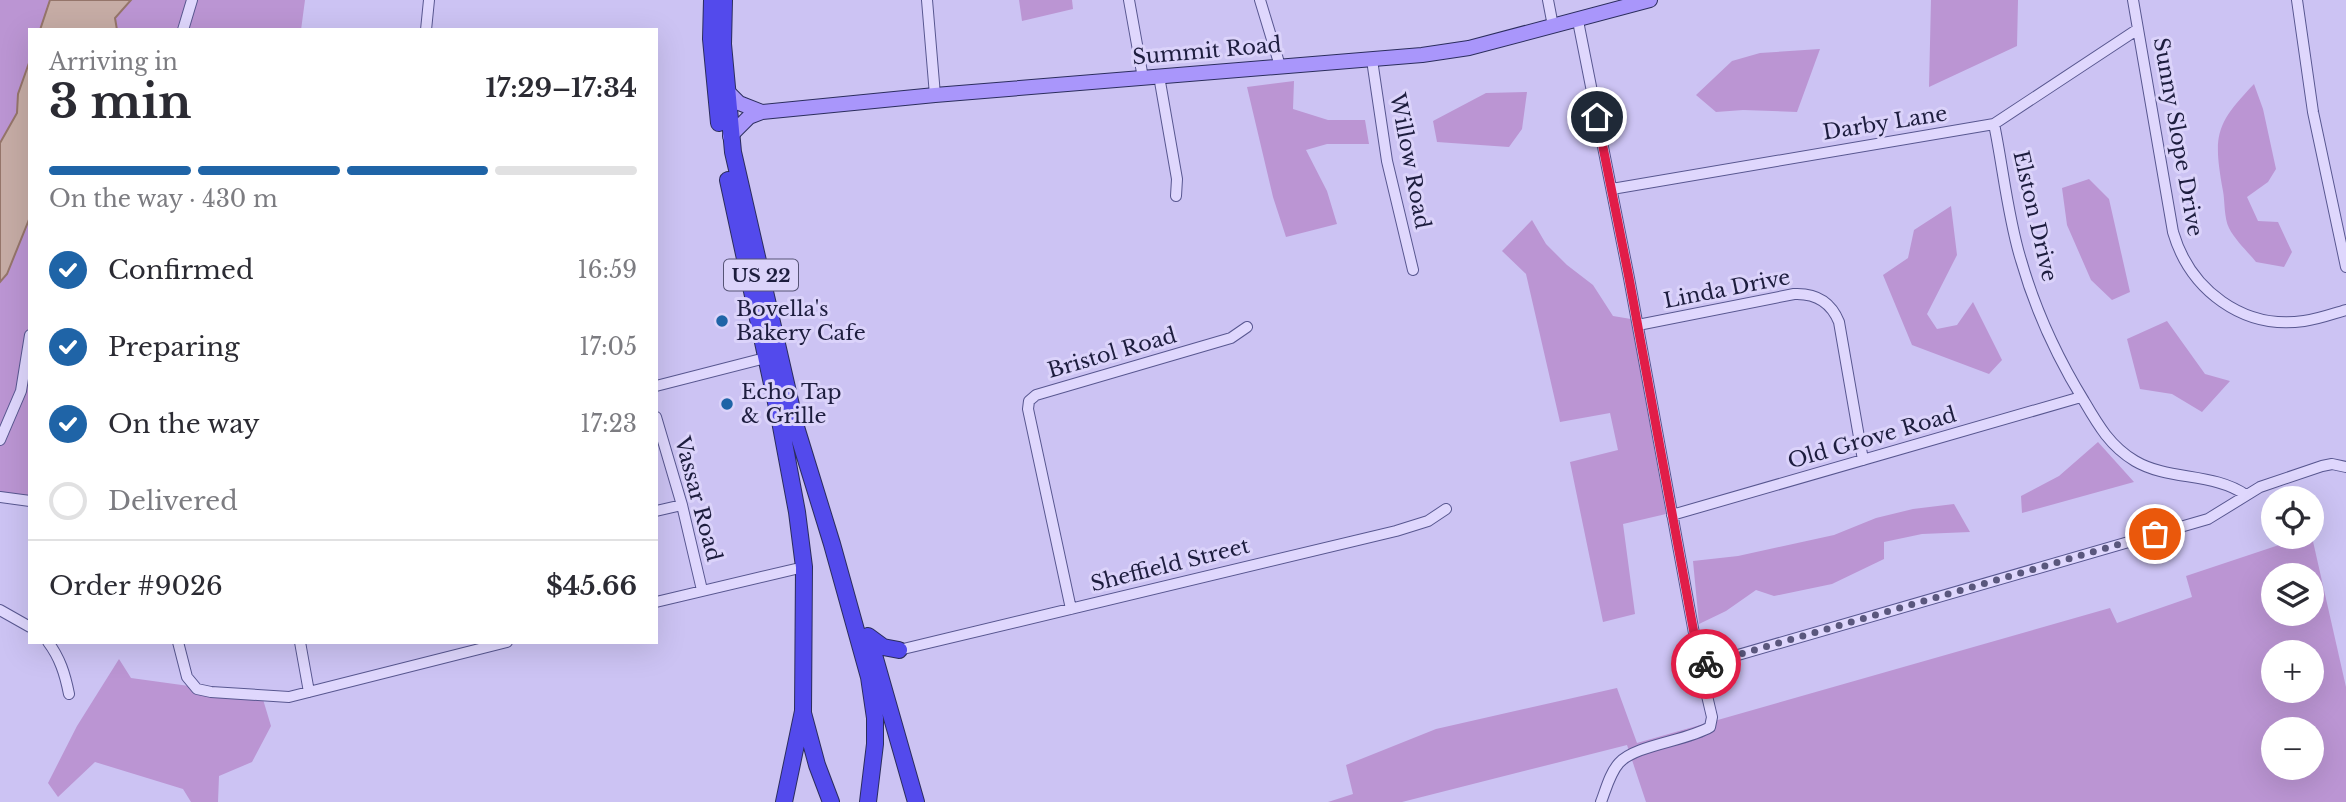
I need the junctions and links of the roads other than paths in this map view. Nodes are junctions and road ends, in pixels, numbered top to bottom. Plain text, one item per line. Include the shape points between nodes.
1 (192, 0) edge
2 (429, 0) edge
3 (712, 0) edge
4 (724, 0) edge
5 (927, 0) edge
6 (1129, 0) edge
7 (1260, 0) edge
8 (1548, 0) edge
9 (1650, 0) edge
10 (2133, 0) edge
11 (2297, 0) edge
12 (1578, 21) junction
13 (1553, 26) junction
14 (184, 28) edge
15 (426, 28) edge
16 (2138, 29) junction
17 (1372, 60) junction
18 (1280, 66) junction
19 (1159, 76) junction
20 (1143, 78) junction
21 (727, 91) junction
22 (935, 94) junction
23 (762, 112) junction
24 (1994, 124) junction
25 (730, 136) junction
26 (1612, 189) junction
27 (1176, 196) dead end
28 (2346, 267) edge
29 (1413, 270) dead end
30 (2346, 310) edge
31 (1638, 325) junction
32 (1247, 327) dead end
33 (28, 347) edge
34 (765, 358) junction
35 (658, 385) edge
36 (2081, 397) junction
37 (658, 425) edge
38 (0, 440) edge
39 (1863, 460) junction
40 (2346, 467) edge
41 (2246, 495) junction
42 (0, 497) edge
43 (28, 501) edge
44 (682, 505) junction
45 (1446, 509) dead end
46 (658, 511) edge
47 (1672, 515) junction
48 (832, 544) junction
49 (804, 567) junction
50 (702, 590) junction
51 (658, 601) edge
52 (1071, 609) junction
53 (0, 610) edge
54 (28, 626) edge
55 (868, 636) junction
56 (49, 644) edge
57 (179, 644) edge
58 (300, 644) edge
59 (499, 644) edge
60 (899, 650) junction
61 (1700, 666) junction
62 (881, 677) junction
63 (309, 692) junction
64 (69, 694) dead end
65 (803, 711) junction
66 (785, 802) edge
67 (831, 802) edge
68 (868, 802) edge
69 (916, 802) edge
70 (1601, 802) edge

1 - 14 street
2 - 15 street
3 - 34 highway, US 22 via 710,38 722,151
4 - 21 highway, US 22
5 - 22 street
6 - 20 street
7 - 18 street
8 - 13 street
9 - 12 main road, Summit Road
10 - 16 street, Sunny Slope Drive
11 - 28 street
12 - 13 main road, Summit Road
12 - 26 street
13 - 17 main road, Summit Road via 1469,48
16 - 24 street, Darby Lane
16 - 30 street, Sunny Slope Drive via 2173,233 2194,277 2232,309 2267,321 2304,321
17 - 18 main road, Summit Road
17 - 29 street, Willow Road via 1387,161
18 - 19 main road, Summit Road
19 - 20 main road, Summit Road
19 - 27 street
20 - 22 main road, Summit Road
21 - 23 main road via 739,103
21 - 25 highway, US 22
22 - 23 main road, Summit Road
23 - 25 main road, Summit Road via 749,117
24 - 26 street, Darby Lane
24 - 36 street, Elston Drive via 2020,259 2041,318
25 - 48 highway, US 22 via 796,427
26 - 31 street
31 - 39 street, Linda Drive via 1794,294 1818,298 1839,322
31 - 47 street
32 - 52 street, Bristol Road via 1231,338 1036,395 1029,401
33 - 38 street via 21,391
34 - 35 street
34 - 49 highway, US 22
36 - 39 street, Old Grove Road
36 - 41 street, Elston Drive via 2109,441 2137,462 2224,482
37 - 44 street, Vassar Road
39 - 47 street, Old Grove Road
40 - 41 street via 2322,466
41 - 61 street via 2208,519
42 - 43 street
44 - 46 street
44 - 50 street, Vassar Road
45 - 52 street, Sheffield Street via 1428,521 1396,531
47 - 61 street
48 - 55 highway
48 - 68 highway, US 22 via 872,697 875,744
49 - 50 street
49 - 65 highway, US 22
50 - 51 street
52 - 60 street, Sheffield Street
53 - 54 street
55 - 60 highway via 883,647
55 - 62 highway
56 - 64 street via 65,673
57 - 63 street via 187,677 198,689 289,697
58 - 63 street
59 - 63 street
60 - 62 highway via 885,663
61 - 70 street via 1712,717 1710,727 1621,760
62 - 69 highway
65 - 66 highway, US 22
65 - 67 highway

